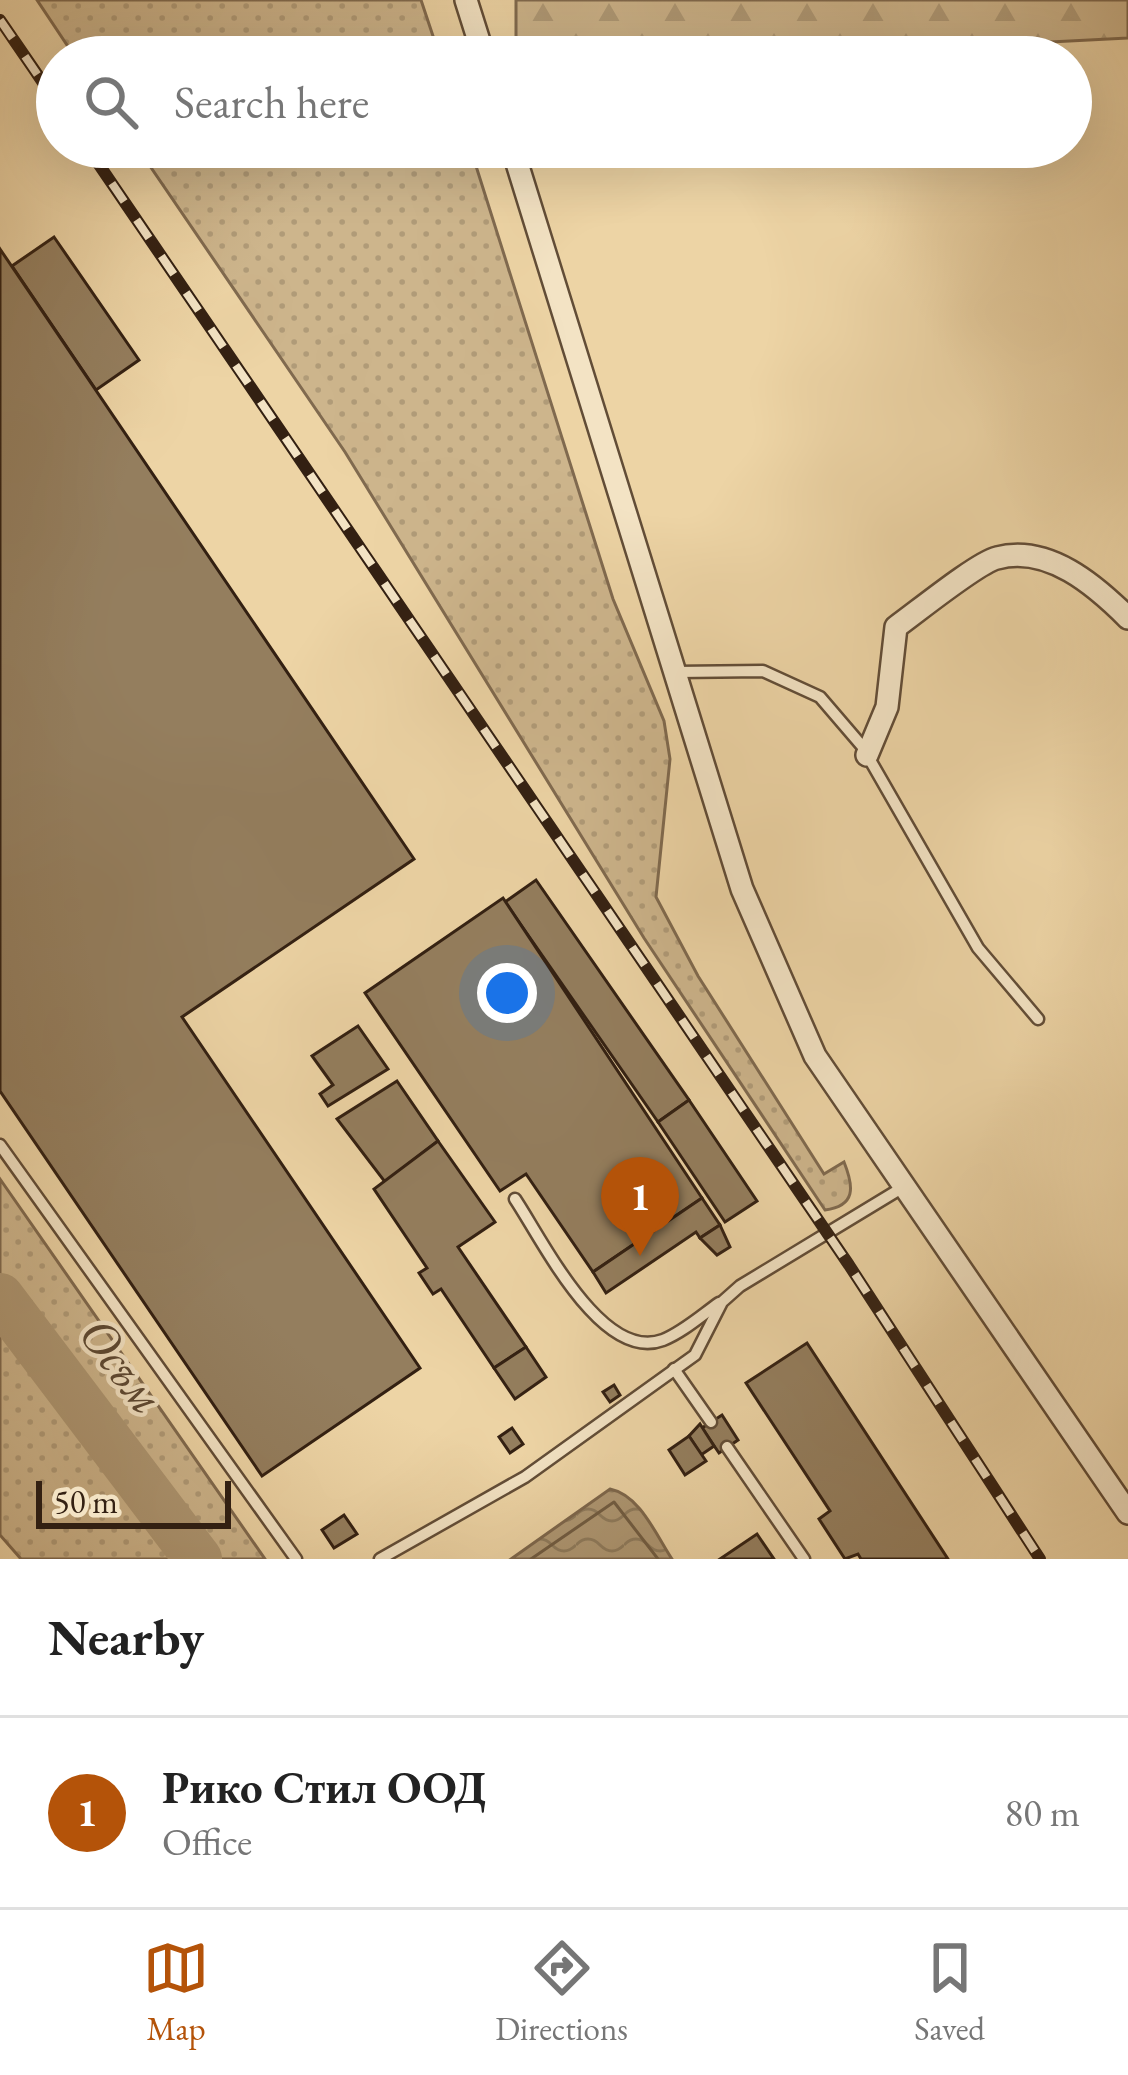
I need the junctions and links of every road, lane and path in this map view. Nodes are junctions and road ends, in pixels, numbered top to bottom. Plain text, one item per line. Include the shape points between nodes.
1 (466, 0) edge
2 (477, 36) edge
3 (519, 168) edge
4 (1128, 618) edge
5 (676, 672) junction
6 (867, 755) junction
7 (1037, 1019) dead end
8 (0, 1144) edge
9 (905, 1186) junction
10 (515, 1198) dead end
11 (722, 1302) junction
12 (674, 1369) junction
13 (711, 1422) dead end
14 (728, 1447) dead end
15 (1128, 1513) edge
16 (296, 1559) edge
17 (380, 1559) edge
18 (804, 1559) edge

1 - 2 street
3 - 5 street
4 - 6 street via 1088,579 1041,560 996,557 896,627 886,707
5 - 6 lane via 763,671 820,697
5 - 9 street via 742,889 815,1057
6 - 7 lane via 978,948
8 - 16 lane
9 - 11 lane
9 - 15 street
10 - 11 lane via 607,1331 661,1341
11 - 12 lane via 705,1343
12 - 13 lane
12 - 17 lane via 525,1477
14 - 18 lane

